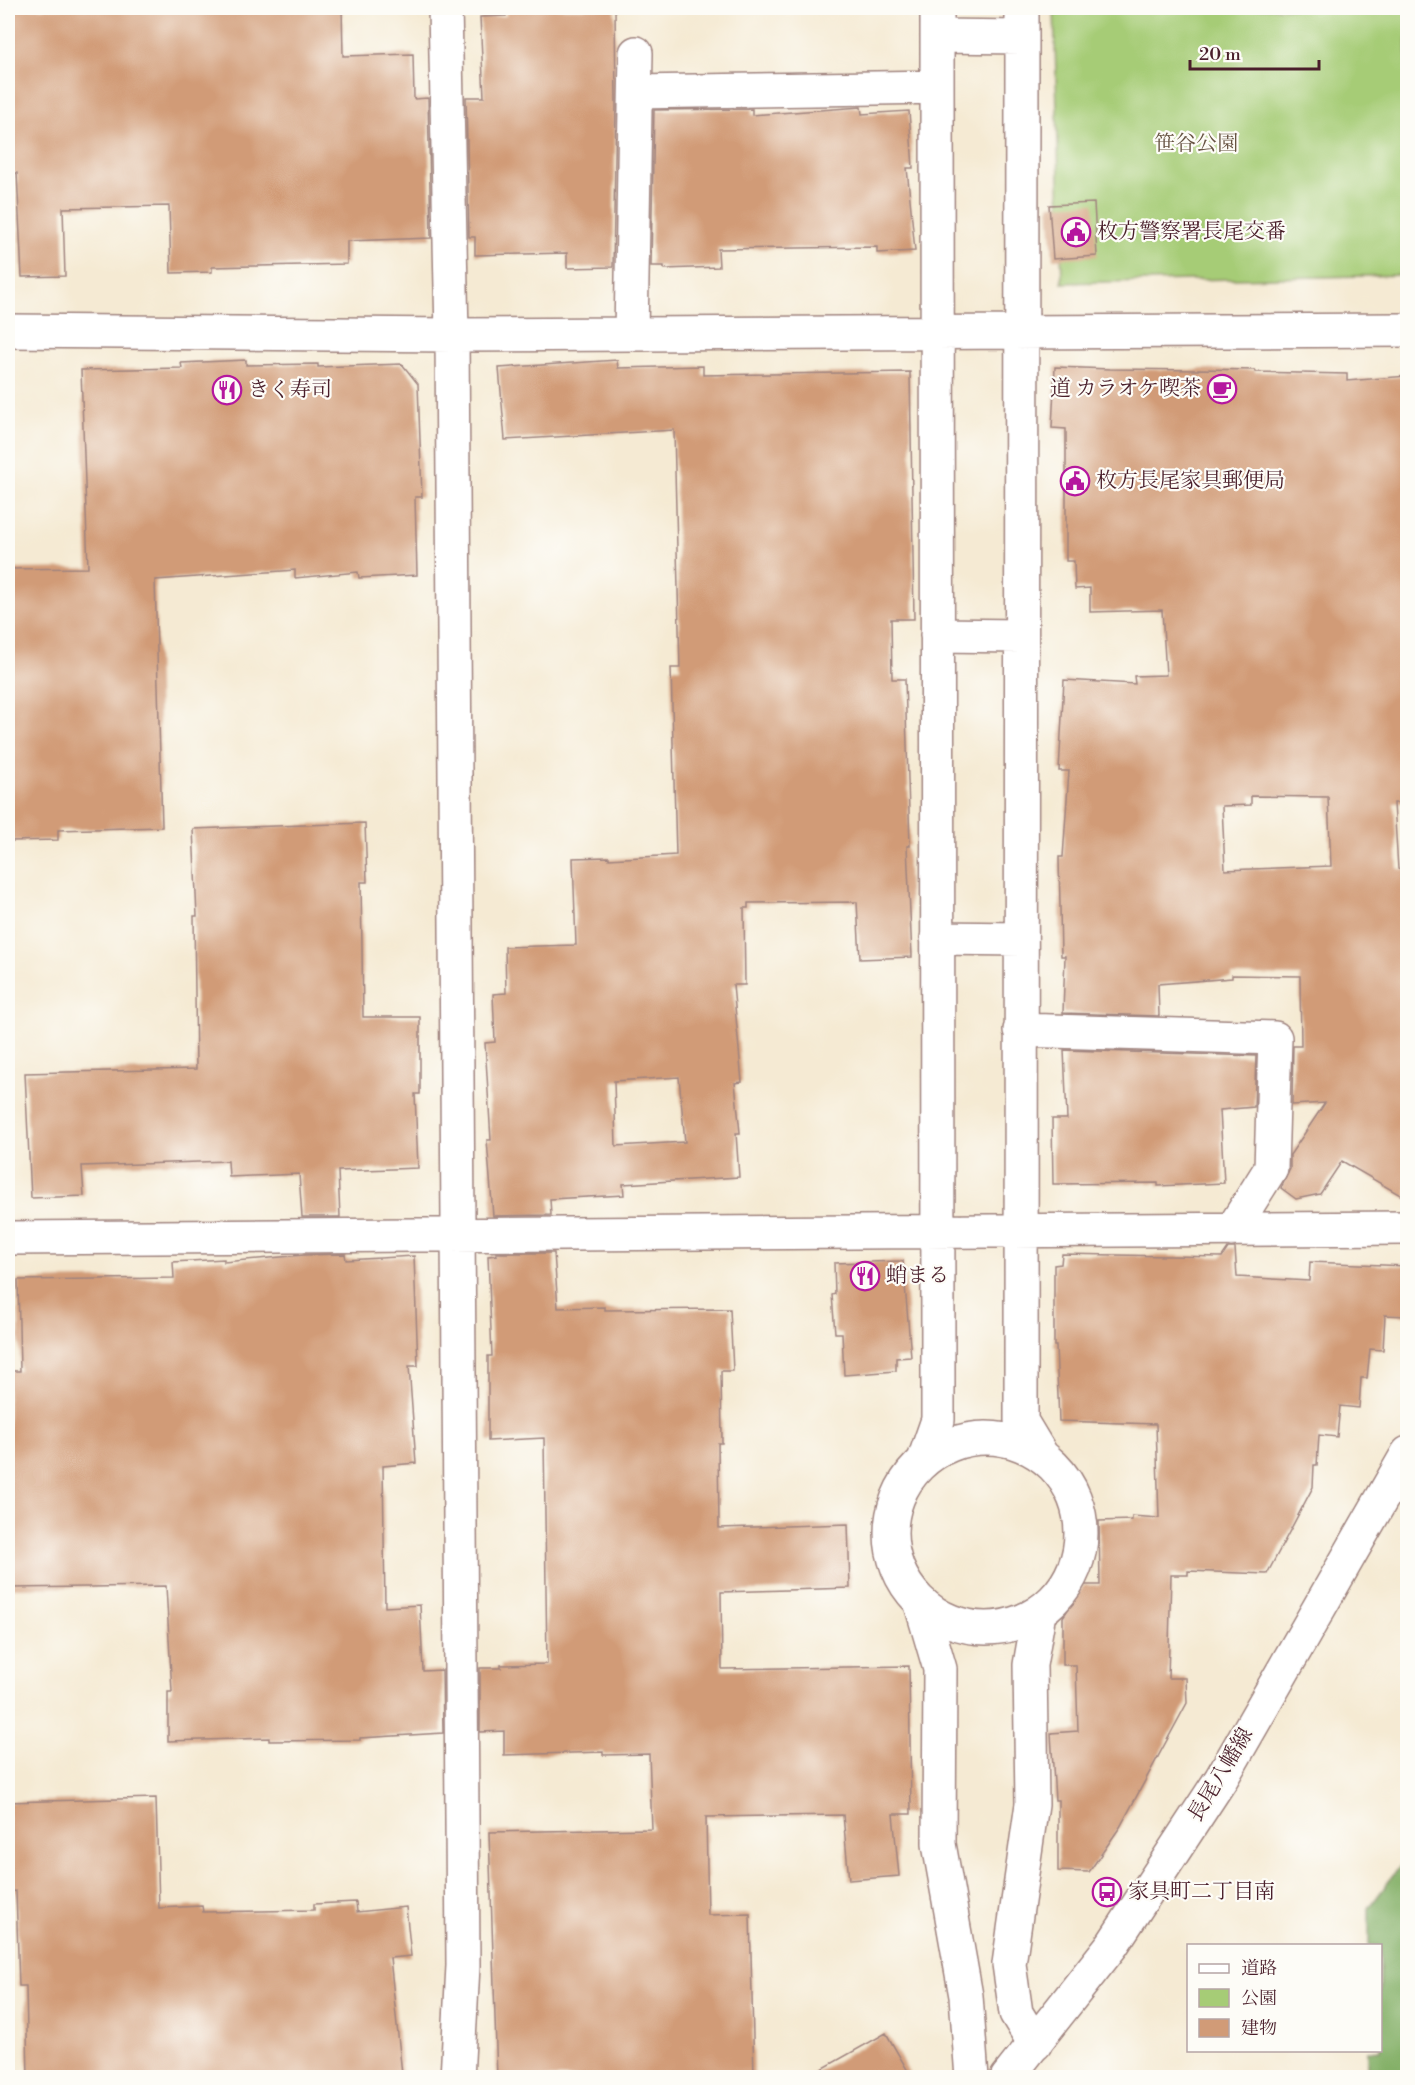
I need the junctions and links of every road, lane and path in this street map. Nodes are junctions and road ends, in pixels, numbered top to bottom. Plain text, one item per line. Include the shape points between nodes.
1 (445, 8) edge
2 (937, 22) edge
3 (1022, 22) edge
4 (636, 53) dead end
5 (936, 87) junction
6 (636, 92) junction
7 (1407, 330) edge
8 (8, 331) edge
9 (937, 332) junction
10 (1021, 332) junction
11 (631, 334) junction
12 (452, 335) junction
13 (937, 635) junction
14 (1021, 636) junction
15 (937, 938) junction
16 (1021, 939) junction
17 (1020, 1030) junction
18 (1407, 1228) edge
19 (1232, 1230) junction
20 (1020, 1231) junction
21 (938, 1232) junction
22 (458, 1235) junction
23 (8, 1238) edge
24 (1407, 1453) edge
25 (1042, 1456) junction
26 (924, 1460) junction
27 (921, 1604) junction
28 (1039, 1613) junction
29 (1035, 2043) junction
30 (457, 2078) edge
31 (972, 2078) edge
32 (1007, 2078) edge

1 - 12 street
2 - 3 street
2 - 5 street
3 - 10 street
4 - 6 street
5 - 6 street
5 - 9 street
6 - 11 street
7 - 10 street
8 - 12 street
9 - 10 street
9 - 11 street
9 - 13 street
10 - 14 street
11 - 12 street
12 - 22 street
13 - 14 street
13 - 15 street
14 - 16 street
15 - 16 street
15 - 21 street
16 - 17 street
17 - 19 street via 1275,1038 1271,1168
17 - 20 street
18 - 19 street
19 - 20 street
20 - 21 street
20 - 25 street via 1021,1421
21 - 22 street
21 - 26 street via 938,1420
22 - 23 street
22 - 30 street via 463,1966
24 - 29 street, 長尾八幡線 via 1221,1779 1112,1945
25 - 26 street via 1014,1442 983,1437 951,1443
25 - 28 street via 1063,1477 1077,1505 1081,1535 1076,1565 1062,1592
26 - 27 street via 903,1484 892,1515 891,1548 902,1578
27 - 28 street via 949,1622 980,1629 1011,1626
27 - 31 street via 940,1670 939,1844 966,1996
28 - 29 street via 1030,1665 1032,1804 1009,1964 1016,2013
29 - 32 street, 長尾八幡線

